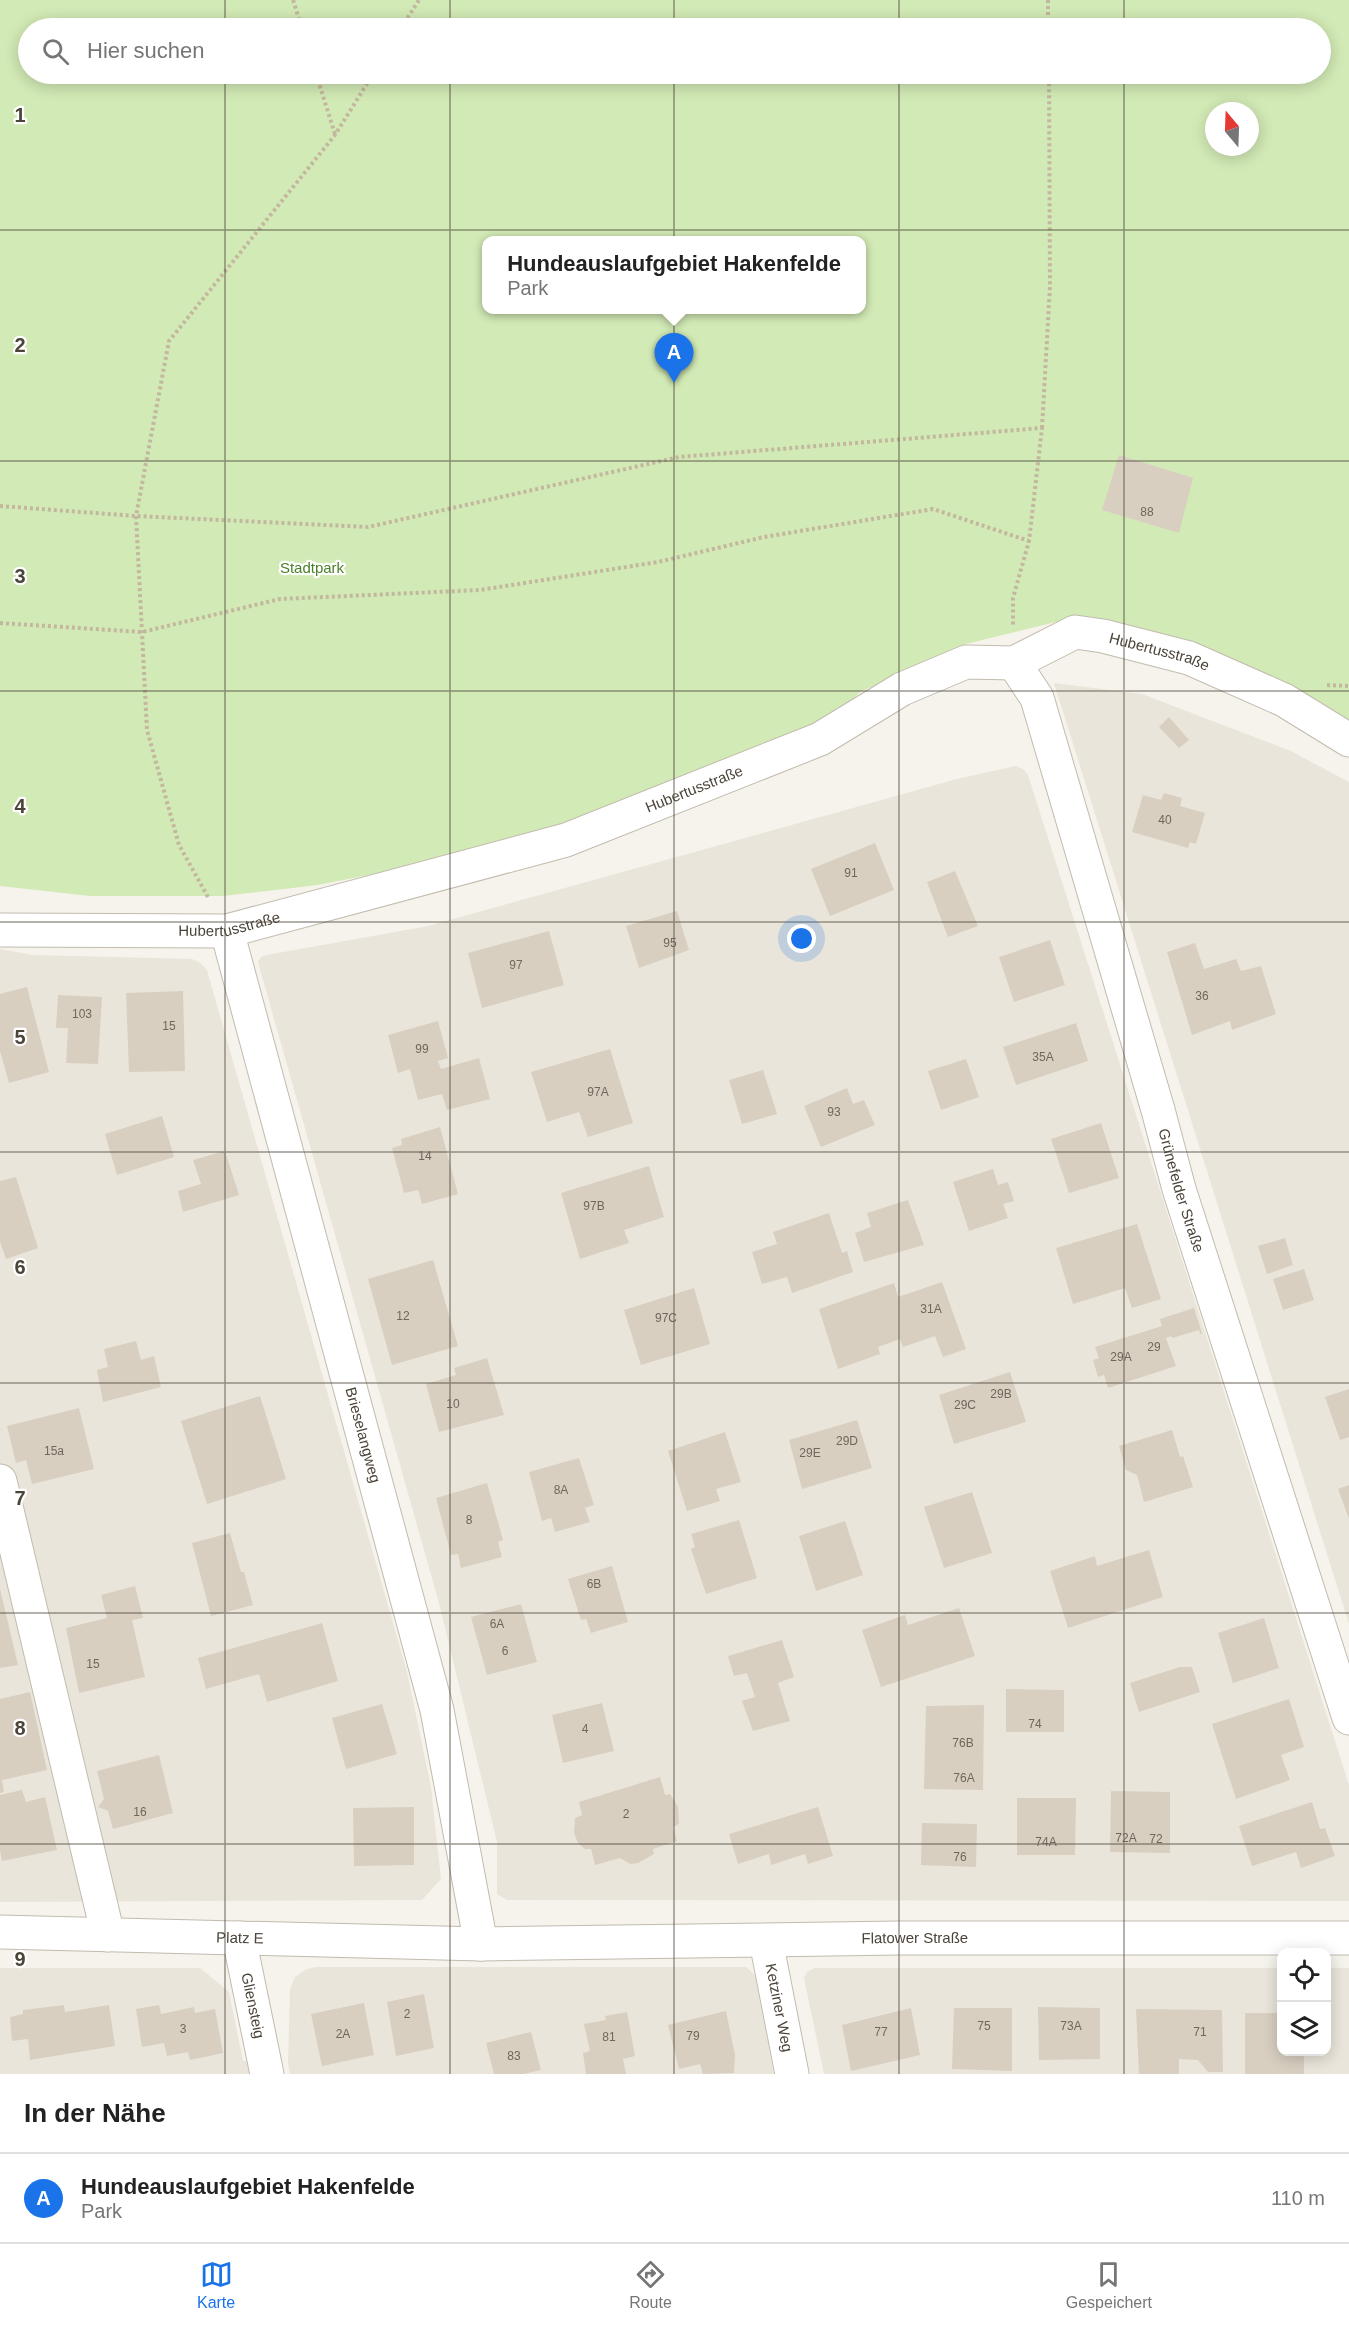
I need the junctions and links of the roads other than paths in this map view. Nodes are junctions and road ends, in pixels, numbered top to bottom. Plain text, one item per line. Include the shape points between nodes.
1 (1014, 663) junction
2 (1349, 740) edge
3 (0, 930) edge
4 (227, 931) junction
5 (0, 1481) edge
6 (1349, 1718) edge
7 (0, 1932) edge
8 (108, 1935) junction
9 (239, 1938) junction
10 (1349, 1938) edge
11 (765, 1941) junction
12 (481, 1944) junction
13 (267, 2074) edge
14 (792, 2074) edge

1 - 2 street, Hubertusstraße via 1075,632 1103,636 1189,658 1284,700
1 - 4 street, Hubertusstraße via 966,662 902,689 820,739 566,840
1 - 6 street, Grünefelder Straße via 1037,698 1179,1189
3 - 4 street, Hubertusstraße
4 - 12 street, Brieselangweg via 437,1710
5 - 8 street
7 - 8 street, Platz E
8 - 9 street, Platz E
9 - 12 street, Platz E
9 - 13 street, Gliensteig
10 - 11 street, Flatower Straße
11 - 12 street, Flatower Straße
11 - 14 street, Ketziner Weg

